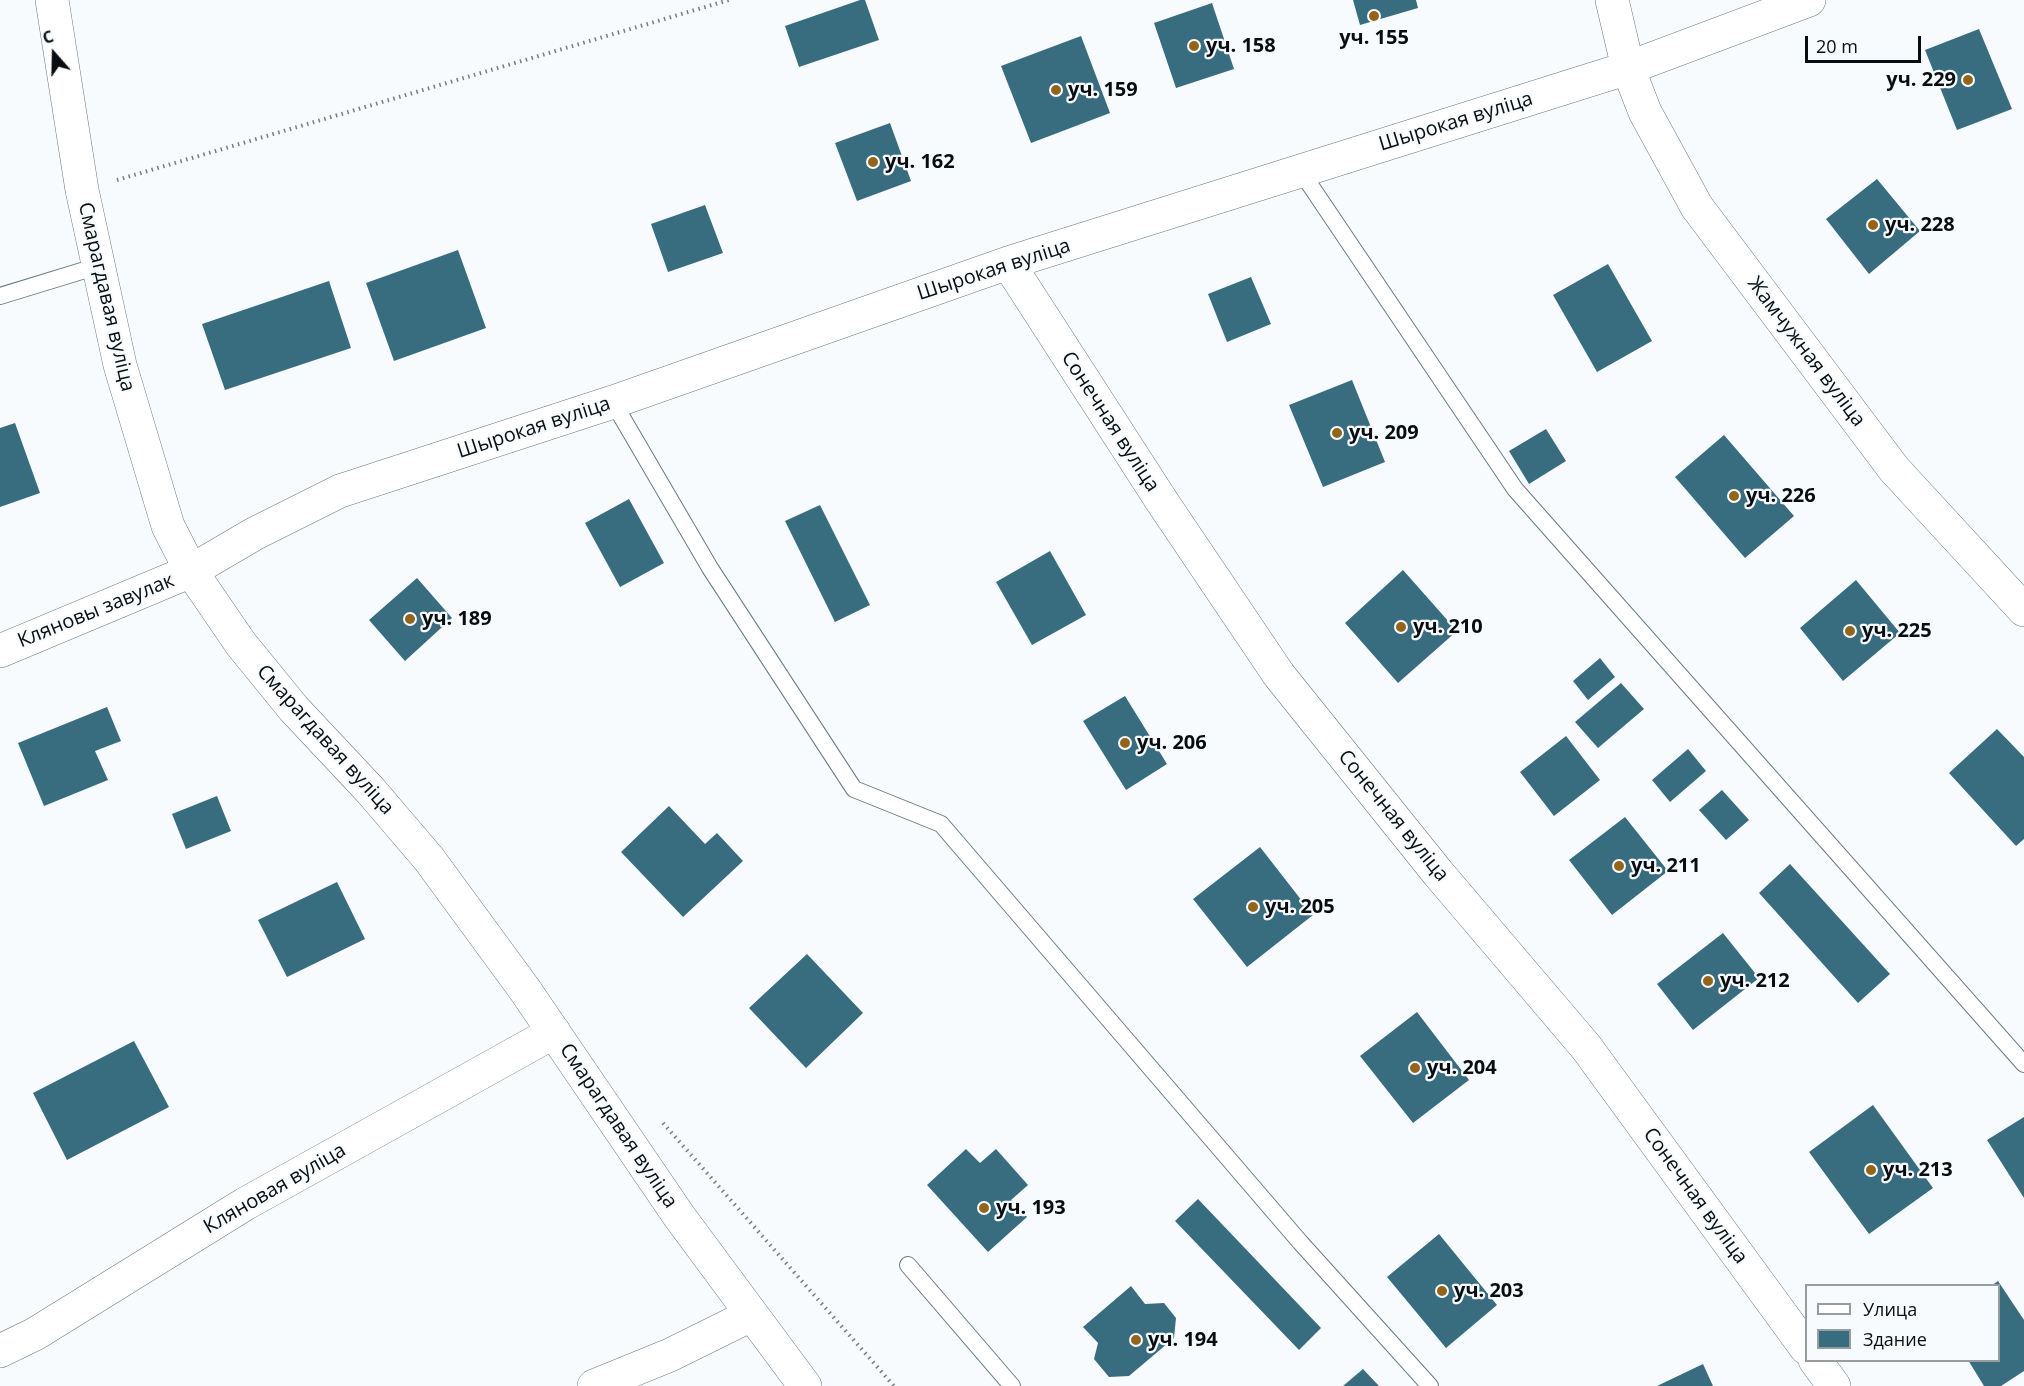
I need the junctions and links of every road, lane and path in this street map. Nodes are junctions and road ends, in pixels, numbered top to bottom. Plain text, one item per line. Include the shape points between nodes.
1 (52, 0) edge
2 (729, 0) edge
3 (1612, 0) edge
4 (1809, 0) edge
5 (1628, 68) junction
6 (1300, 170) junction
7 (82, 190) junction
8 (1008, 263) junction
9 (98, 266) junction
10 (0, 296) edge
11 (613, 402) junction
12 (191, 571) junction
13 (2024, 610) edge
14 (0, 651) edge
15 (554, 1032) junction
16 (2024, 1064) edge
17 (909, 1265) dead end
18 (751, 1315) junction
19 (1805, 1347) edge
20 (0, 1351) edge
21 (1816, 1362) edge
22 (594, 1386) edge
23 (805, 1386) edge
24 (1012, 1386) edge
25 (1430, 1386) edge
26 (1834, 1386) edge

1 - 7 street, Смарагдавая вуліца
2 - 7 path
3 - 5 street, Жамчужная вуліца
4 - 5 street, Шырокая вуліца
5 - 6 street, Шырокая вуліца
5 - 13 street, Жамчужная вуліца via 1645,112 1697,207 1894,469
6 - 8 street, Шырокая вуліца
6 - 16 lane via 1515,489
7 - 9 street, Смарагдавая вуліца
8 - 11 street, Шырокая вуліца
8 - 19 street, Сонечная вуліца via 1162,503 1279,675 1438,873 1586,1047
9 - 10 lane
9 - 12 street, Смарагдавая вуліца via 142,444 168,526
11 - 12 street, Шырокая вуліца via 340,491
11 - 25 lane via 710,567 854,789 941,824 1300,1242
12 - 14 street, Кляновы завулак
12 - 15 street, Смарагдавая вуліца via 241,644 429,859
15 - 18 street, Смарагдавая вуліца
15 - 20 street, Кляновая вуліца via 245,1204 35,1334
17 - 24 lane
18 - 22 street via 670,1355
18 - 23 street, Смарагдавая вуліца
21 - 26 street

